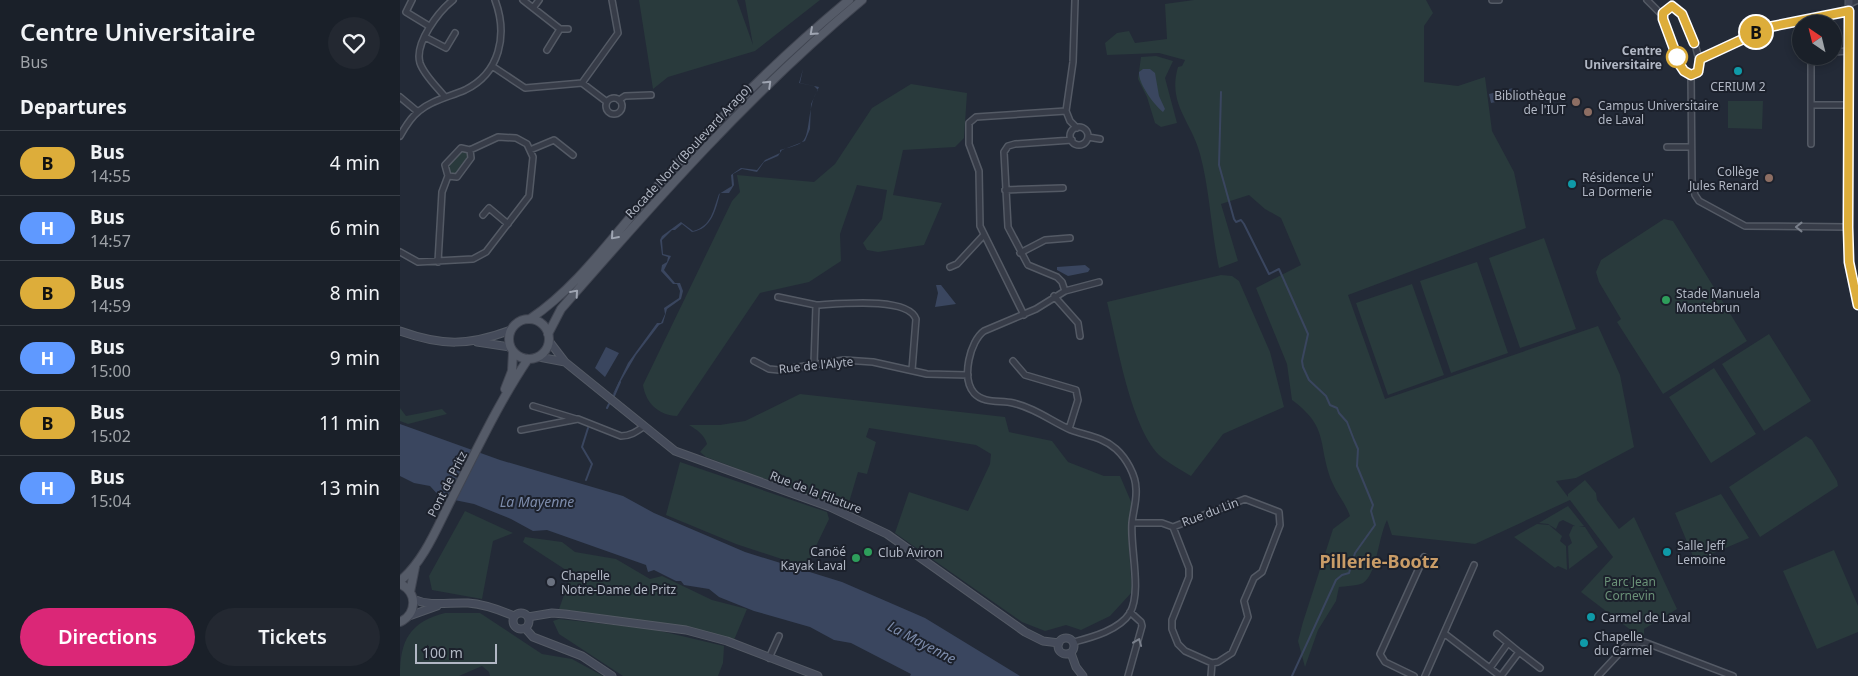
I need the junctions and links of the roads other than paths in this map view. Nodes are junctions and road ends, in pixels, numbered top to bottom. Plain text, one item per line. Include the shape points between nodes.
1 (412, 0) edge
2 (453, 0) edge
3 (495, 0) edge
4 (523, 0) edge
5 (539, 0) edge
6 (612, 0) edge
7 (849, 0) edge
8 (862, 0) edge
9 (1075, 0) edge
10 (1492, 0) edge
11 (1499, 0) edge
12 (1647, 0) edge
13 (1672, 0) edge
14 (1858, 0) edge
15 (1849, 5) edge
16 (1672, 6) junction
17 (533, 8) junction
18 (1663, 13) junction
19 (429, 26) junction
20 (568, 29) dead end
21 (560, 30) junction
22 (456, 33) dead end
23 (425, 37) junction
24 (548, 50) dead end
25 (1842, 51) edge
26 (1849, 51) junction
27 (1700, 59) junction
28 (1811, 65) edge
29 (492, 66) junction
30 (1691, 75) junction
31 (582, 83) junction
32 (651, 95) dead end
33 (445, 97) junction
34 (400, 98) edge
35 (620, 100) junction
36 (607, 102) junction
37 (1811, 105) junction
38 (1849, 105) junction
39 (1066, 111) junction
40 (418, 112) junction
41 (1077, 128) junction
42 (400, 136) edge
43 (1088, 137) junction
44 (1100, 139) dead end
45 (1072, 140) junction
46 (1811, 144) dead end
47 (1667, 147) dead end
48 (1691, 147) junction
49 (470, 150) junction
50 (530, 150) junction
51 (572, 155) dead end
52 (448, 176) junction
53 (1063, 188) dead end
54 (1005, 190) junction
55 (483, 215) dead end
56 (508, 224) junction
57 (1848, 227) junction
58 (983, 236) junction
59 (1070, 238) dead end
60 (400, 252) edge
61 (1020, 253) junction
62 (438, 262) junction
63 (950, 267) dead end
64 (1098, 282) dead end
65 (1065, 291) junction
66 (1054, 296) junction
67 (778, 297) dead end
68 (816, 305) junction
69 (1858, 305) edge
70 (1024, 314) junction
71 (530, 319) junction
72 (511, 330) junction
73 (400, 331) edge
74 (1080, 336) dead end
75 (549, 337) junction
76 (469, 342) junction
77 (511, 349) junction
78 (539, 357) junction
79 (528, 359) junction
80 (754, 361) dead end
81 (1013, 361) dead end
82 (565, 362) junction
83 (814, 364) junction
84 (912, 370) junction
85 (968, 375) junction
86 (533, 406) dead end
87 (497, 412) junction
88 (578, 419) junction
89 (643, 426) junction
90 (1070, 429) junction
91 (522, 430) dead end
92 (1132, 523) junction
93 (1173, 527) junction
94 (1424, 557) dead end
95 (1474, 565) dead end
96 (415, 566) junction
97 (400, 583) edge
98 (412, 595) junction
99 (439, 605) junction
100 (1130, 612) junction
101 (409, 616) junction
102 (514, 616) junction
103 (528, 617) junction
104 (400, 622) edge
105 (525, 628) junction
106 (1445, 634) junction
107 (1497, 634) dead end
108 (779, 636) dead end
109 (1074, 642) junction
110 (1058, 643) junction
111 (1508, 643) junction
112 (1519, 652) junction
113 (1071, 653) junction
114 (769, 658) junction
115 (1212, 663) junction
116 (1490, 668) junction
117 (1540, 668) dead end
118 (612, 676) edge
119 (818, 676) edge
120 (1083, 676) edge
121 (1128, 676) edge
122 (1211, 676) edge
123 (1414, 676) edge
124 (1425, 676) edge
125 (1500, 676) edge
126 (1598, 676) edge
127 (1732, 676) edge

1 - 19 street via 406,12
2 - 19 street
3 - 29 street via 502,32
4 - 17 street
5 - 17 street
6 - 31 street via 618,33
7 -> 71 main road, Rocade Nord (Boulevard Arago) via 727,112 559,296
75 -> 8 main road, Rocade Nord (Boulevard Arago) via 561,309 681,172 788,65
9 - 39 street via 1073,62
10 - 11 street
12 - 18 street
13 - 16 street
14 - 15 street
15 - 26 street
15 - 27 street via 1769,27
16 - 18 street
16 - 27 street via 1682,14
17 - 21 street
18 - 30 street via 1680,65
19 - 23 street
20 - 21 street
21 - 24 street via 548,45
22 - 23 street via 446,48
23 - 33 street via 419,61
25 - 26 street
26 - 38 street
27 - 30 street via 1698,72
28 - 37 street
29 - 31 street via 525,88
29 - 33 street via 481,80
30 - 48 street
31 - 36 street
32 - 35 street via 625,96
33 - 40 street
34 - 40 street
35 - 36 street via 613,98
35 - 36 street via 622,107 616,113 609,112
37 - 38 street
37 - 46 street
38 - 57 street
39 - 41 street
39 - 58 street via 976,118 969,123 969,144 979,171 978,209
40 - 42 street
41 - 43 street via 1084,129
41 - 45 street via 1072,132
43 - 44 street
43 - 45 street via 1081,145
45 - 54 street via 1008,146 1004,152
47 - 48 street
57 -> 48 street via 1738,224 1706,206 1695,195
49 - 50 street via 498,137 516,138 527,144
49 - 52 street via 472,158 469,163 457,177
49 - 52 street via 461,148 456,151 445,165
50 - 51 street via 554,140
50 - 56 street via 529,196
52 - 62 street via 442,192
53 - 54 street
54 - 61 street via 1007,225
55 - 56 street via 489,208
56 - 62 street via 486,252 474,259
57 - 69 street via 1849,262
58 - 63 street via 957,264
58 - 70 street
59 - 61 street via 1045,240
60 - 62 street via 418,262
61 - 65 street via 1028,265 1057,277
64 - 65 street
65 - 66 street
66 - 70 street
66 - 74 street via 1078,323
67 - 68 street
68 - 83 street
68 - 84 street via 878,303 910,310 916,319
70 - 85 street via 978,335 972,347
71 - 72 main road via 518,322
71 - 75 main road via 542,323
72 - 76 street
72 - 77 main road
73 - 76 street via 426,340
75 - 78 main road via 547,347
75 - 82 street, Rue de la Filature
76 - 77 street
77 - 79 main road
77 - 87 main road, Pont de Pritz via 512,371
78 - 79 main road
78 - 82 street, Rue de la Filature
79 - 87 main road, Pont de Pritz
80 - 83 street, Rue de l'Alyte via 779,370
81 - 90 street via 1026,375 1076,390 1078,400
82 - 89 street, Rue de la Filature
83 - 84 street, Rue de l'Alyte via 844,360
84 - 85 street, Rue de l'Alyte via 927,374
85 - 90 street via 970,386 983,399 1039,411
86 - 88 street
87 - 96 main road, Pont de Pritz
88 - 89 street via 621,436 635,433
88 - 91 street
89 - 110 street, Rue de la Filature via 687,457 830,507 887,534 1025,632 1043,641
90 - 92 street via 1103,439 1130,467 1136,488
92 - 93 street, Rue du Lin via 1162,523
92 - 100 street via 1135,594
93 - 115 street, Rue du Lin via 1189,568 1189,578 1172,620 1172,629 1185,651
93 - 115 street, Rue du Lin via 1245,499 1279,512 1281,518 1262,572 1254,578 1244,601 1248,617 1232,653
94 - 123 street via 1380,654 1386,662
95 - 106 street
96 - 97 main road, Pont de Pritz
96 - 98 main road, Pont de Pritz
97 - 98 main road
98 - 99 street via 422,603
98 - 101 main road, Pont de Pritz
99 - 101 street
99 - 102 street via 472,604
100 - 109 street via 1119,625
121 -> 100 street via 1142,626
101 - 104 main road
102 - 103 street via 521,613
102 - 105 street via 515,626
103 - 105 street
103 - 114 street via 552,613 686,630 727,641
105 - 118 street via 533,637 582,656
106 - 116 street
106 - 124 street
107 - 111 street
108 - 114 street
109 - 110 street via 1065,638
109 - 113 street via 1075,648
110 - 113 street via 1060,652
111 - 112 street
111 - 116 street
112 - 117 street
112 - 125 street
113 - 120 street
114 - 119 street
115 - 122 street
116 - 125 street
126 - 127 street via 1626,646 1644,642

